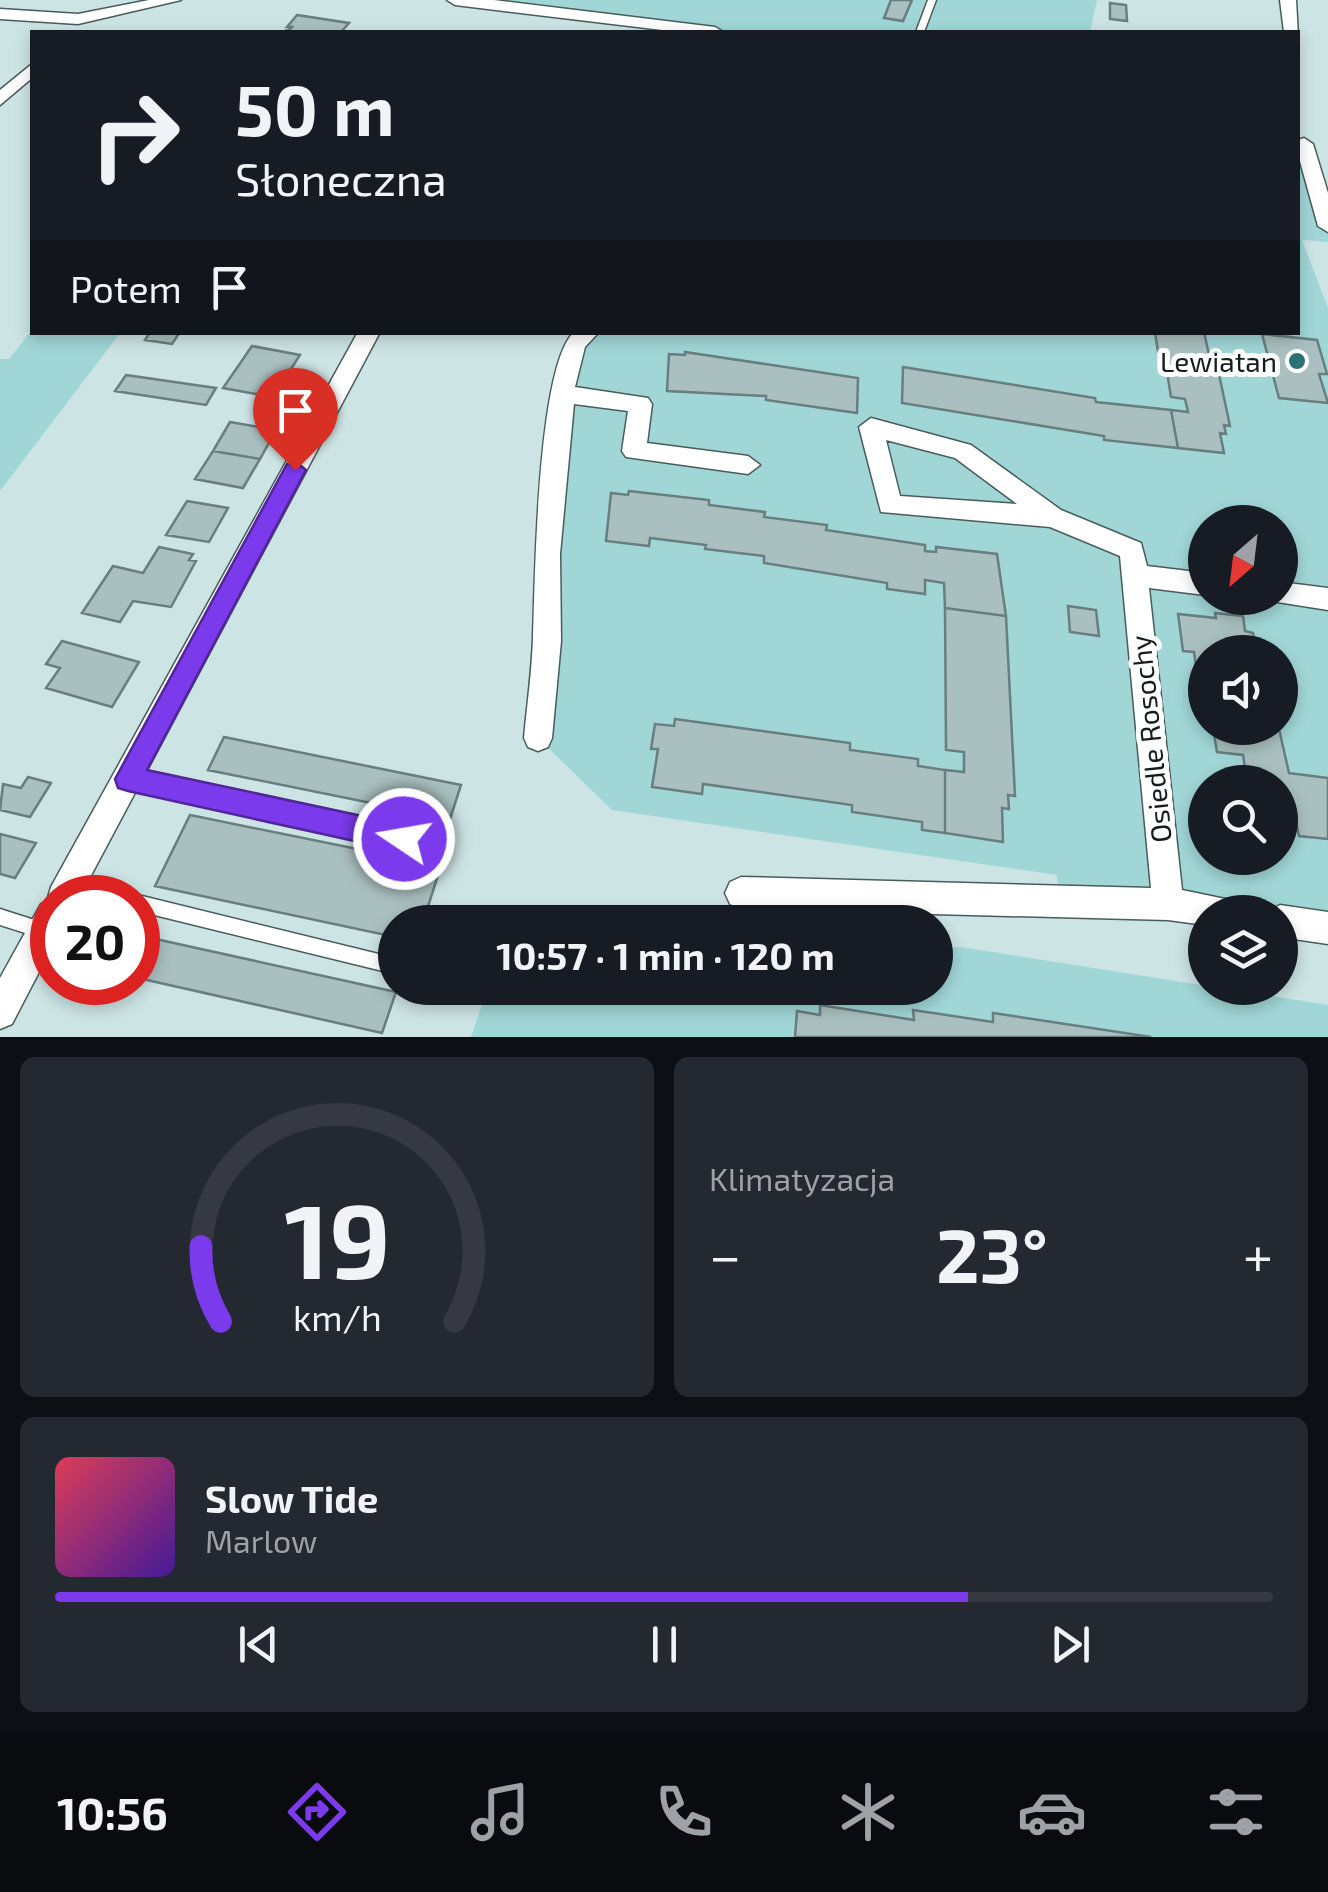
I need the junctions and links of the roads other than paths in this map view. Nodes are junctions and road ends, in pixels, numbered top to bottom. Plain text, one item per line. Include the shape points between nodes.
1 (172, 0) edge
2 (455, 0) edge
3 (932, 0) edge
4 (1288, 0) edge
5 (543, 11) junction
6 (0, 14) edge
7 (74, 26) edge
8 (533, 30) edge
9 (699, 30) edge
10 (921, 30) edge
11 (1292, 30) edge
12 (30, 71) edge
13 (0, 100) edge
14 (1301, 143) edge
15 (1328, 152) edge
16 (1328, 226) edge
17 (367, 335) edge
18 (585, 335) edge
19 (565, 394) junction
20 (748, 464) dead end
21 (1052, 518) junction
22 (1132, 574) junction
23 (1188, 582) edge
24 (1298, 595) edge
25 (1328, 599) edge
26 (538, 738) dead end
27 (128, 779) junction
28 (442, 847) dead end
29 (75, 875) edge
30 (741, 893) dead end
31 (1168, 904) junction
32 (1188, 907) edge
33 (160, 908) edge
34 (30, 912) edge
35 (0, 917) edge
36 (1298, 924) edge
37 (1328, 928) edge
38 (30, 957) edge
39 (378, 962) edge
40 (0, 1012) edge

1 - 7 street
2 - 5 street
3 - 10 lane
4 - 11 street
5 - 8 street
5 - 9 street
6 - 7 street
12 - 13 street
14 - 15 street
14 - 16 street
17 - 27 street
18 - 19 street via 568,360
19 - 20 street via 640,404 634,452
19 - 26 street via 547,554
21 - 21 street, Osiedle Rosochy via 964,451 872,426 890,506
21 - 22 street, Osiedle Rosochy via 1132,550
22 - 23 street
22 - 31 street, Osiedle Rosochy
24 - 25 street
27 - 28 lane
27 - 29 street
30 - 31 street
31 - 32 street
33 - 39 lane
34 - 35 lane
36 - 37 street
38 - 40 street

